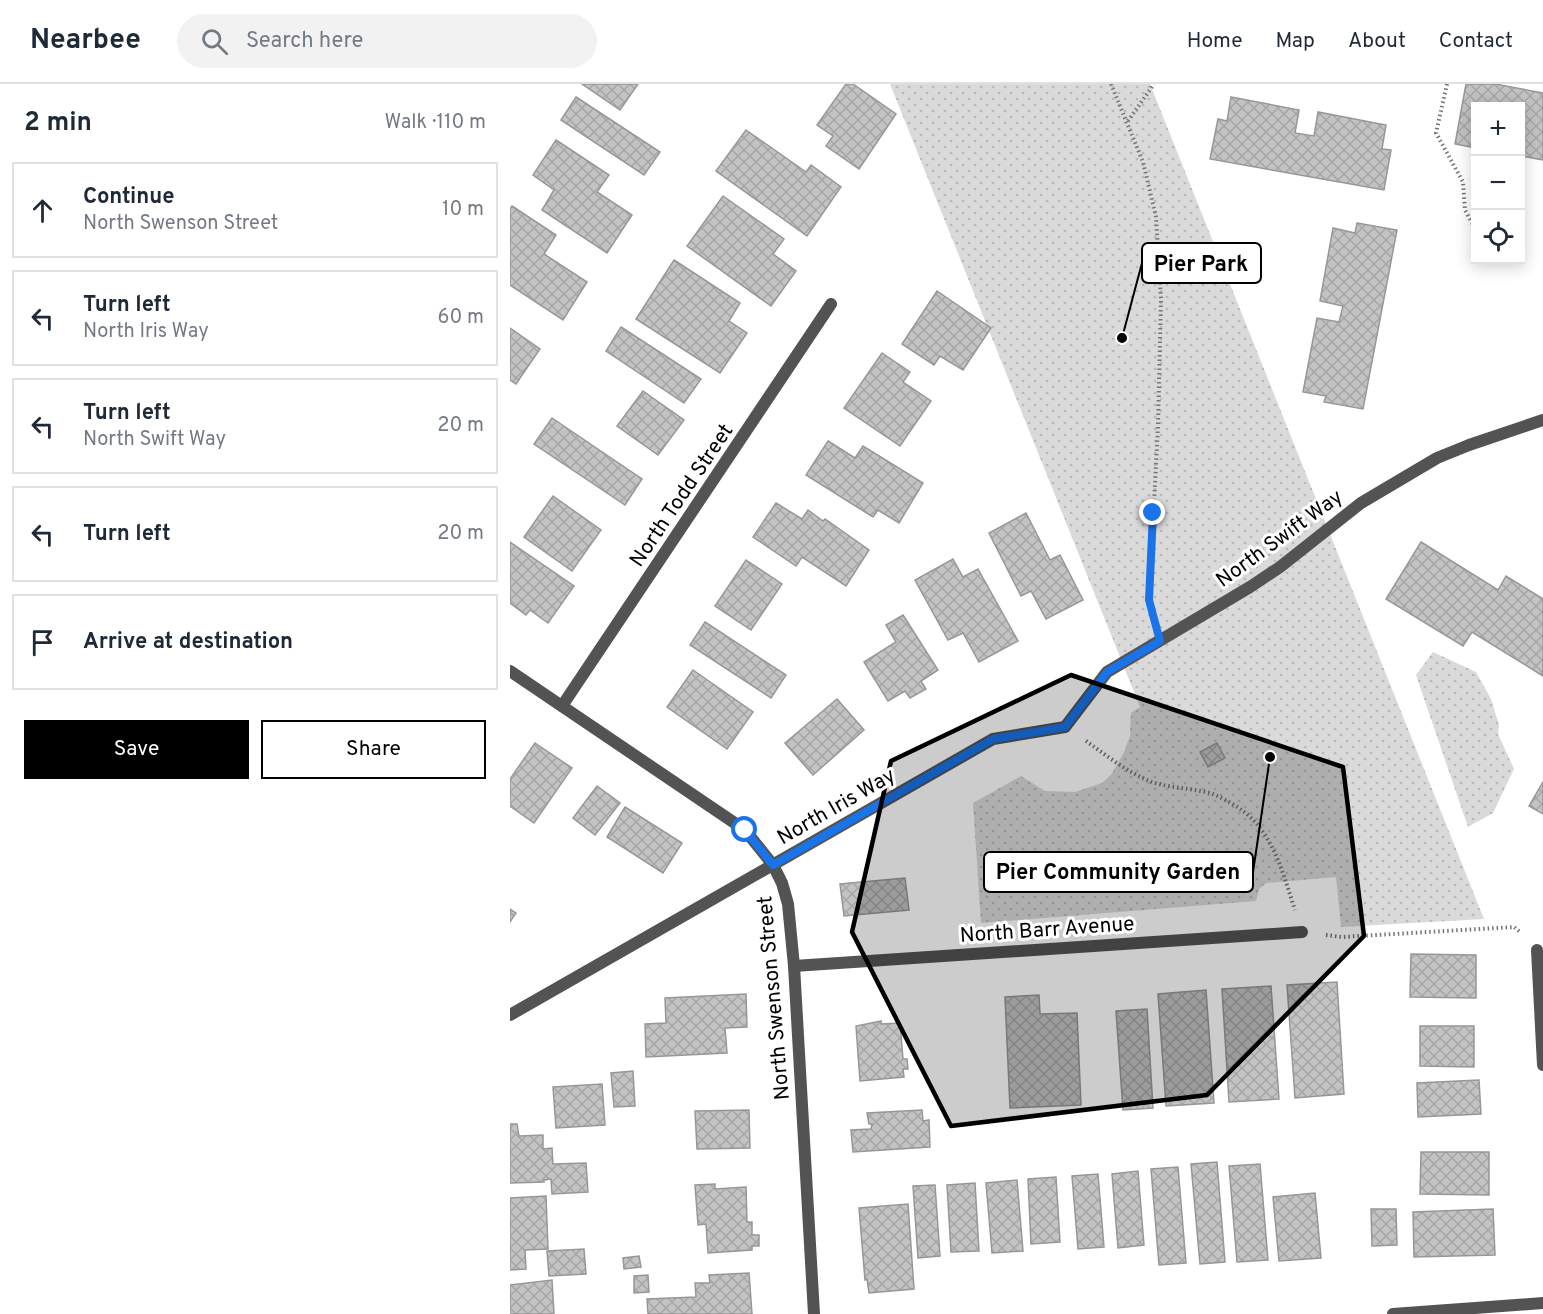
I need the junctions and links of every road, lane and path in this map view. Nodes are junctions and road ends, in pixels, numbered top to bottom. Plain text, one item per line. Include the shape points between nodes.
1 (1111, 84) edge
2 (1154, 84) edge
3 (1447, 84) edge
4 (1128, 122) junction
5 (1471, 221) edge
6 (831, 304) dead end
7 (1543, 420) edge
8 (1160, 641) junction
9 (510, 671) edge
10 (562, 706) junction
11 (1065, 727) junction
12 (773, 865) junction
13 (1286, 881) dead end
14 (1302, 932) joint
15 (1537, 950) joint
16 (794, 966) junction
17 (510, 1015) edge
18 (1543, 1065) edge
19 (1543, 1303) edge
20 (814, 1314) edge
21 (1393, 1314) edge

1 - 4 path
2 - 4 path
3 - 5 path via 1436,134 1463,182 1465,210
4 - 8 path via 1143,162 1157,229 1161,299 1149,600
6 - 10 street, North Todd Street
7 - 8 street, North Swift Way via 1437,458 1402,478 1361,503 1280,567
8 - 11 street, North Swift Way via 1107,672
9 - 10 street, North Swenson Street
10 - 12 street, North Swenson Street via 745,830
11 - 12 street, North Iris Way via 993,739
11 - 13 path via 1149,781 1206,792 1249,814 1272,845
12 - 16 street, North Swenson Street via 788,904
12 - 17 street, North Iris Way
14 - 15 path via 1342,937 1514,927
14 - 16 street, North Barr Avenue
15 - 18 street
16 - 20 street, North Swenson Street
19 - 21 street

